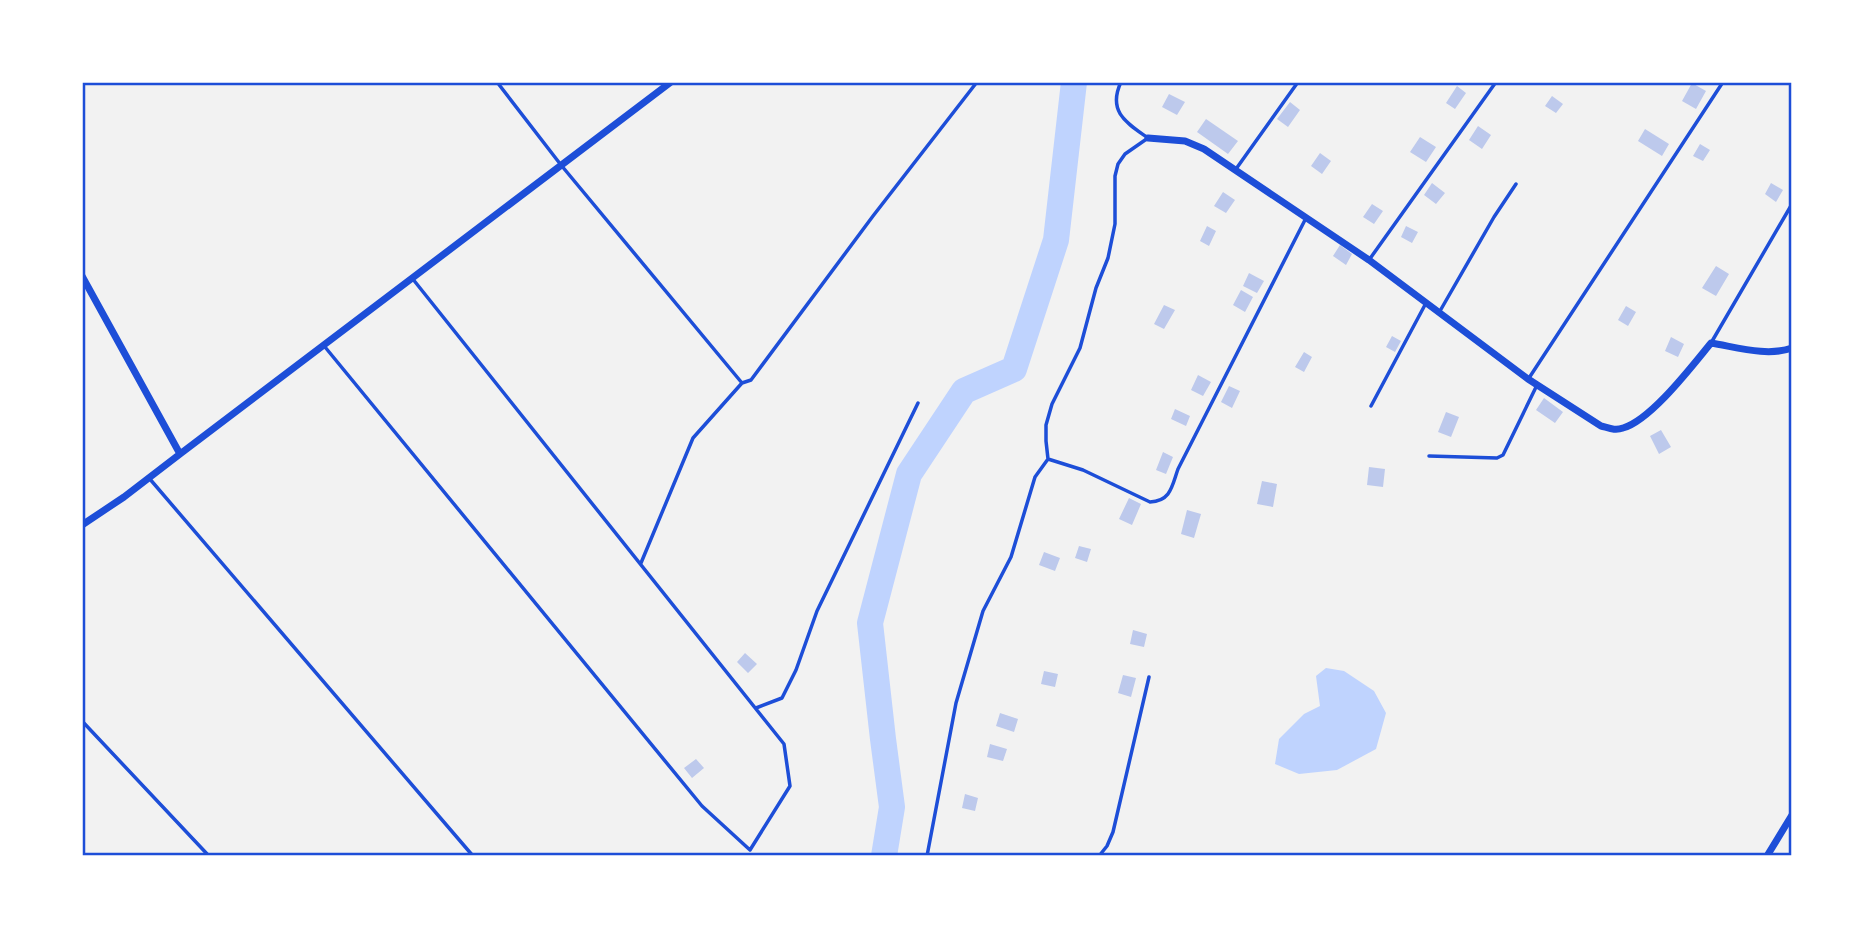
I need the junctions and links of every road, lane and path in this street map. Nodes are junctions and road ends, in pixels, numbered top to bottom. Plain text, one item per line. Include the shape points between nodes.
1 (497, 82) edge
2 (671, 82) edge
3 (977, 82) edge
4 (1121, 82) edge
5 (1298, 82) edge
6 (1496, 82) edge
7 (1723, 82) edge
8 (1148, 138) junction
9 (561, 165) junction
10 (1234, 170) junction
11 (1516, 184) dead end
12 (1792, 204) edge
13 (1306, 218) junction
14 (1369, 260) junction
15 (82, 276) edge
16 (412, 278) junction
17 (1426, 303) junction
18 (1439, 313) junction
19 (1711, 343) junction
20 (323, 345) junction
21 (1792, 348) edge
22 (1528, 379) junction
23 (742, 383) junction
24 (1537, 385) junction
25 (918, 403) dead end
26 (1371, 406) dead end
27 (180, 454) junction
28 (1429, 456) dead end
29 (1048, 459) junction
30 (149, 478) junction
31 (82, 525) edge
32 (640, 564) junction
33 (1149, 677) dead end
34 (755, 708) junction
35 (82, 721) edge
36 (1792, 815) edge
37 (750, 850) junction
38 (209, 856) edge
39 (473, 856) edge
40 (746, 856) edge
41 (928, 856) edge
42 (1099, 856) edge
43 (1767, 856) edge

1 - 9 lane
2 - 9 street
3 - 23 lane via 751,380
4 - 8 lane via 1116,100 1119,112
5 - 10 lane
6 - 14 lane
7 - 22 lane
8 - 10 street via 1185,141
8 - 29 lane via 1118,164 1108,258 1080,348 1052,404 1046,425
9 - 16 street
9 - 23 lane
10 - 13 street
11 - 18 lane
12 - 19 lane
13 - 14 street
13 - 29 lane via 1164,499 1150,502
14 - 17 street
15 - 27 street
16 - 20 street
16 - 32 lane
17 - 18 street
17 - 26 lane
18 - 22 street
19 - 21 street via 1763,351
19 - 24 street via 1658,403 1625,428 1601,426
20 - 27 street
20 - 37 lane via 702,806
22 - 24 street
23 - 32 lane via 693,438
24 - 28 lane via 1503,455
25 - 34 lane via 817,611 782,698
27 - 30 street
29 - 41 lane via 1035,477 1011,557 983,611 956,703
30 - 31 street
30 - 39 lane
32 - 34 lane
33 - 42 lane via 1113,832
34 - 37 lane via 785,744 790,786
35 - 38 lane
36 - 43 street
37 - 40 lane

